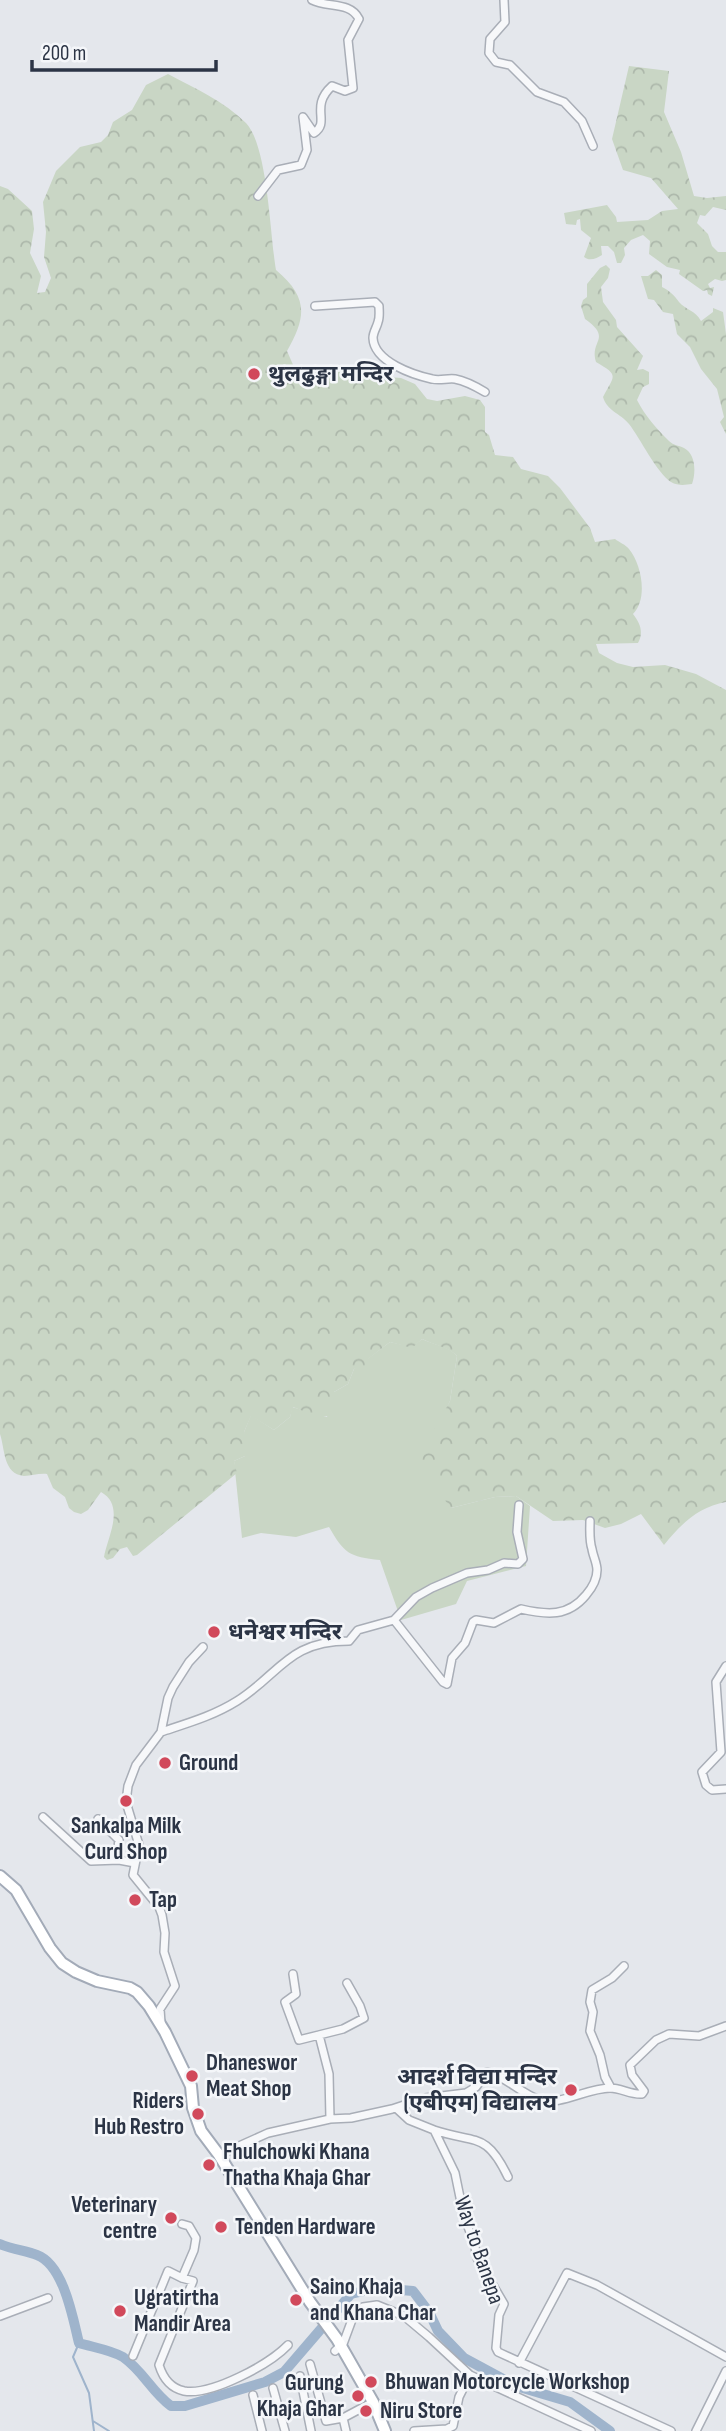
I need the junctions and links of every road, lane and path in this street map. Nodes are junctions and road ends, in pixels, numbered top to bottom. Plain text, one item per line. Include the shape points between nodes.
1 (312, 0) edge
2 (504, 0) edge
3 (593, 146) dead end
4 (258, 195) dead end
5 (315, 306) dead end
6 (485, 392) dead end
7 (519, 1504) dead end
8 (590, 1521) dead end
9 (394, 1620) junction
10 (202, 1647) dead end
11 (726, 1666) edge
12 (161, 1732) junction
13 (726, 1789) edge
14 (43, 1817) dead end
15 (98, 1819) dead end
16 (119, 1860) junction
17 (135, 1863) junction
18 (2, 1882) edge
19 (624, 1966) dead end
20 (293, 1974) dead end
21 (347, 1983) dead end
22 (161, 2024) junction
23 (726, 2026) edge
24 (319, 2035) junction
25 (611, 2088) junction
26 (396, 2108) junction
27 (330, 2119) junction
28 (434, 2130) junction
29 (219, 2155) junction
30 (508, 2178) dead end
31 (182, 2224) dead end
32 (182, 2277) junction
33 (48, 2298) dead end
34 (0, 2316) edge
35 (288, 2345) dead end
36 (337, 2345) junction
37 (133, 2356) dead end
38 (726, 2357) edge
39 (519, 2363) junction
40 (310, 2364) dead end
41 (726, 2371) edge
42 (470, 2375) junction
43 (300, 2376) dead end
44 (273, 2388) dead end
45 (253, 2395) dead end
46 (373, 2402) junction
47 (343, 2418) junction
48 (570, 2421) junction
49 (262, 2431) edge
50 (285, 2431) edge
51 (311, 2431) edge
52 (346, 2431) edge
53 (385, 2431) edge
54 (414, 2431) edge
55 (571, 2431) edge
56 (591, 2431) edge
57 (671, 2431) edge
58 (696, 2431) edge

1 - 4 street via 348,8 359,19 348,40 353,88 345,91 332,86 324,93 319,129 314,133 303,117 304,161 278,170
2 - 3 street via 505,22 490,39 489,54 496,62 510,65 537,92 564,102 582,121
5 - 6 street via 375,302 379,316 373,337 387,360 404,373 433,380 455,379
7 - 9 street via 522,1562 467,1573 432,1588 415,1597
8 - 9 street via 597,1571 587,1594 561,1612 539,1614 521,1609 494,1623 473,1622 465,1643 452,1658 447,1684
9 - 12 street via 358,1630 349,1641 296,1652 225,1709
10 - 12 street via 173,1687
11 - 13 street via 716,1682 721,1752 702,1772 712,1790
12 - 17 street via 136,1765 125,1794 139,1845
14 - 16 street via 91,1861
15 - 16 street via 119,1840
16 - 17 street
17 - 22 street via 133,1875 162,1914 163,1952 175,1986 160,2008
18 - 22 main road via 16,1890 62,1963 137,1992
19 - 25 street via 592,1990 590,2002 592,2040
20 - 24 street via 296,1994 285,2002 299,2040
21 - 24 street via 364,2018
22 - 29 main road via 191,2086 201,2131
23 - 25 street via 699,2036 668,2034 656,2040 630,2065 642,2094
24 - 27 street via 329,2074
25 - 26 street via 549,2102 527,2096 487,2071 466,2093 425,2098
26 - 27 street
26 - 28 street
27 - 29 street via 268,2133
28 - 30 street via 483,2143 498,2157
28 - 39 street, Way to Banepa via 455,2173 477,2258 504,2304 496,2348
29 - 36 main road
31 - 32 street via 189,2226 196,2238
32 - 35 street via 193,2281 159,2365 172,2386 199,2391 241,2377
32 - 37 street via 168,2271
33 - 34 street
36 - 42 street via 344,2344 353,2317 363,2307 377,2305 404,2316
36 - 46 main road
38 - 39 street via 567,2273
39 - 57 street
40 - 47 street via 326,2421
41 - 58 street
42 - 48 street
42 - 54 street via 453,2426
43 - 51 street
44 - 50 street
45 - 49 street
46 - 47 street
46 - 53 main road
47 - 52 street
48 - 55 street
48 - 56 street

